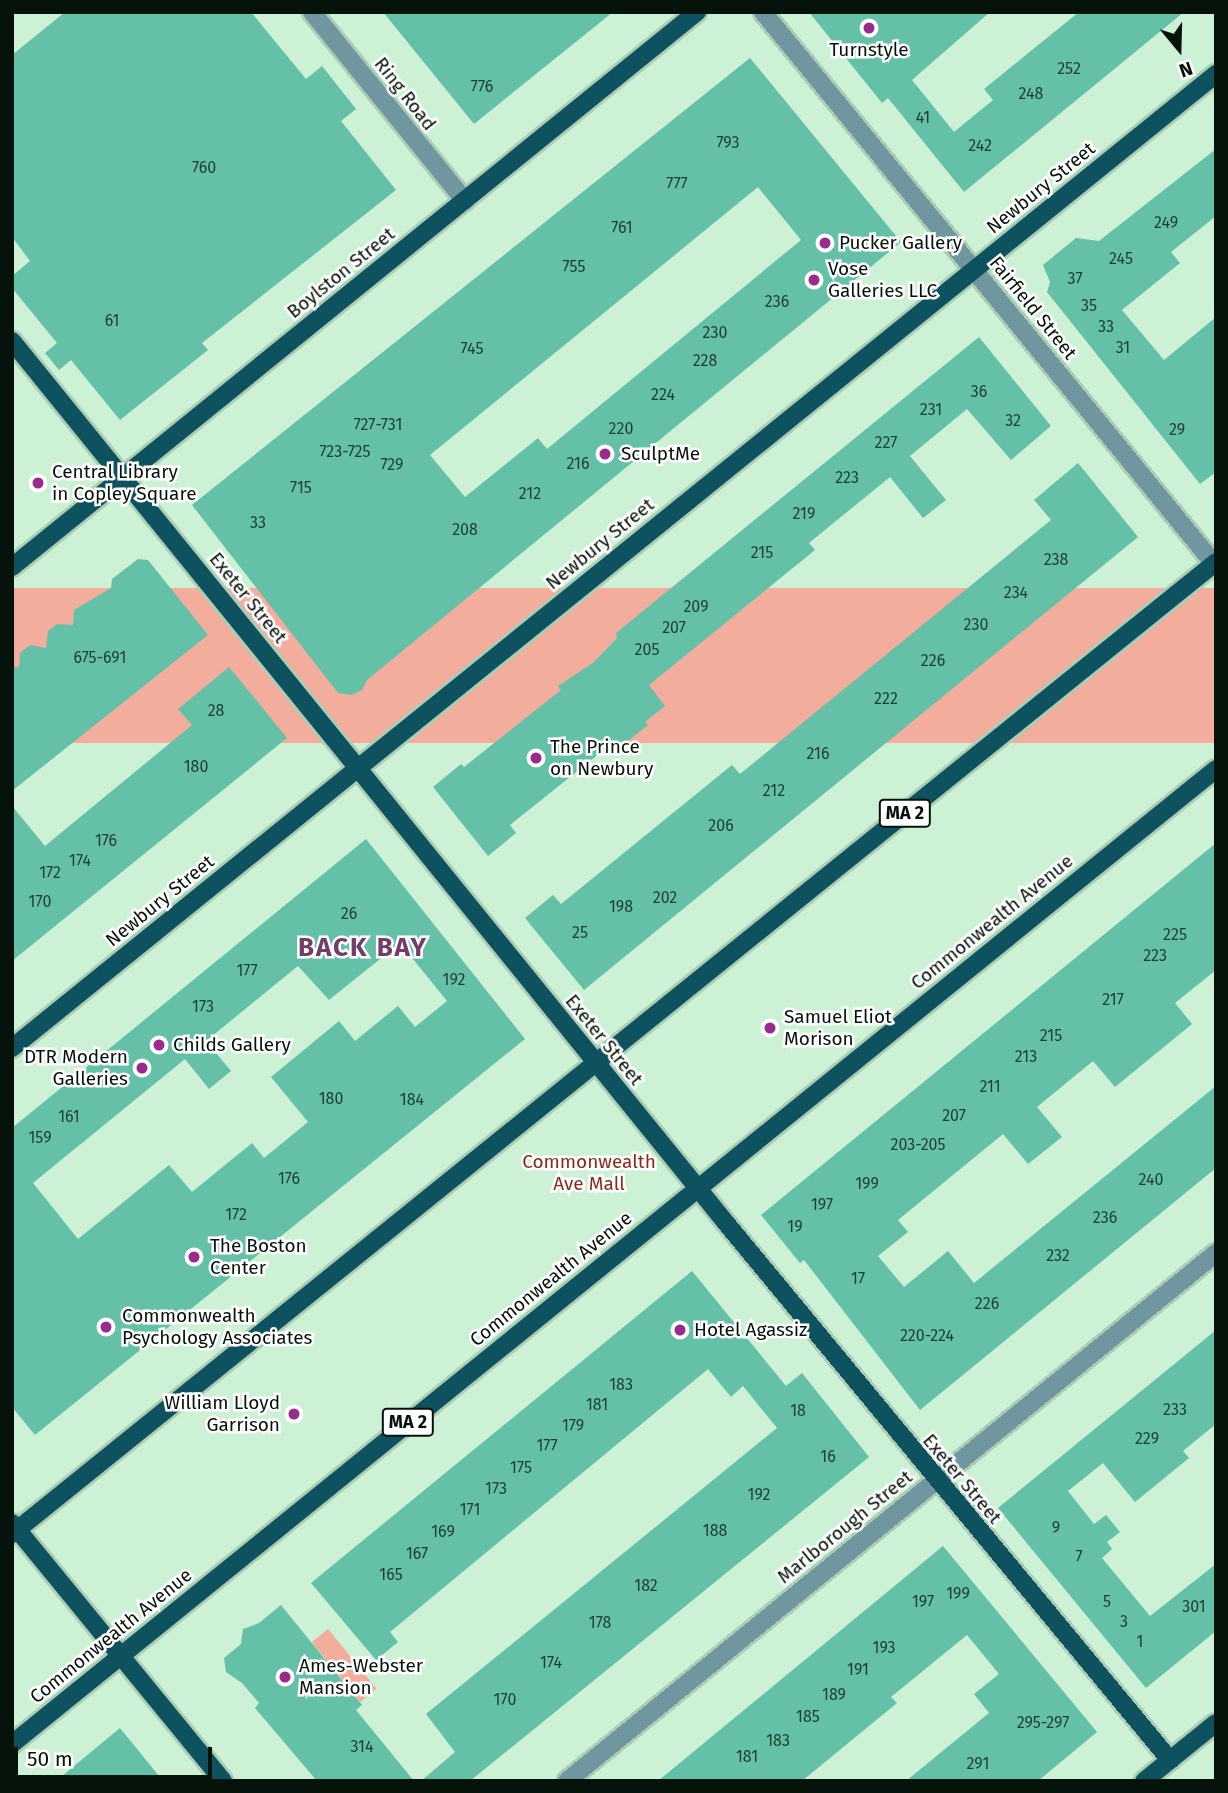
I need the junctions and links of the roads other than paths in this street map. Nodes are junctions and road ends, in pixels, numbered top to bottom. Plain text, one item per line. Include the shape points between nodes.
1 (312, 12) edge
2 (697, 12) edge
3 (764, 12) edge
4 (1216, 74) edge
5 (465, 201) junction
6 (974, 269) junction
7 (12, 341) edge
8 (123, 478) junction
9 (1215, 563) edge
10 (12, 567) edge
11 (357, 766) junction
12 (1216, 769) edge
13 (12, 1048) edge
14 (596, 1063) junction
15 (698, 1188) junction
16 (1216, 1253) edge
17 (936, 1480) junction
18 (14, 1529) edge
19 (119, 1657) junction
20 (1216, 1723) edge
21 (12, 1744) edge
22 (1170, 1760) junction
23 (223, 1781) edge
24 (567, 1781) edge
25 (1144, 1781) edge

1 - 5 street, Ring Road
2 - 5 main road, Boylston Street
3 - 6 street, Fairfield Street
4 - 6 main road, Newbury Street
5 - 8 main road, Boylston Street
6 - 9 street, Fairfield Street
6 - 11 main road, Newbury Street
7 - 8 main road, Exeter Street
8 - 10 main road, Boylston Street
8 - 11 main road, Exeter Street
9 - 14 main road, MA 2
11 - 13 main road, Newbury Street
11 - 14 main road, Exeter Street
12 - 15 main road, Commonwealth Avenue / MA 2
14 - 15 main road, Exeter Street
14 - 18 main road, MA 2
15 - 17 main road, Exeter Street
15 - 19 main road, Commonwealth Avenue / MA 2
16 - 17 street, Marlborough Street
17 - 22 main road, Exeter Street
17 - 24 street, Marlborough Street
18 - 19 main road
19 - 21 main road, Commonwealth Avenue / MA 2
19 - 23 main road
20 - 22 main road
22 - 25 main road

